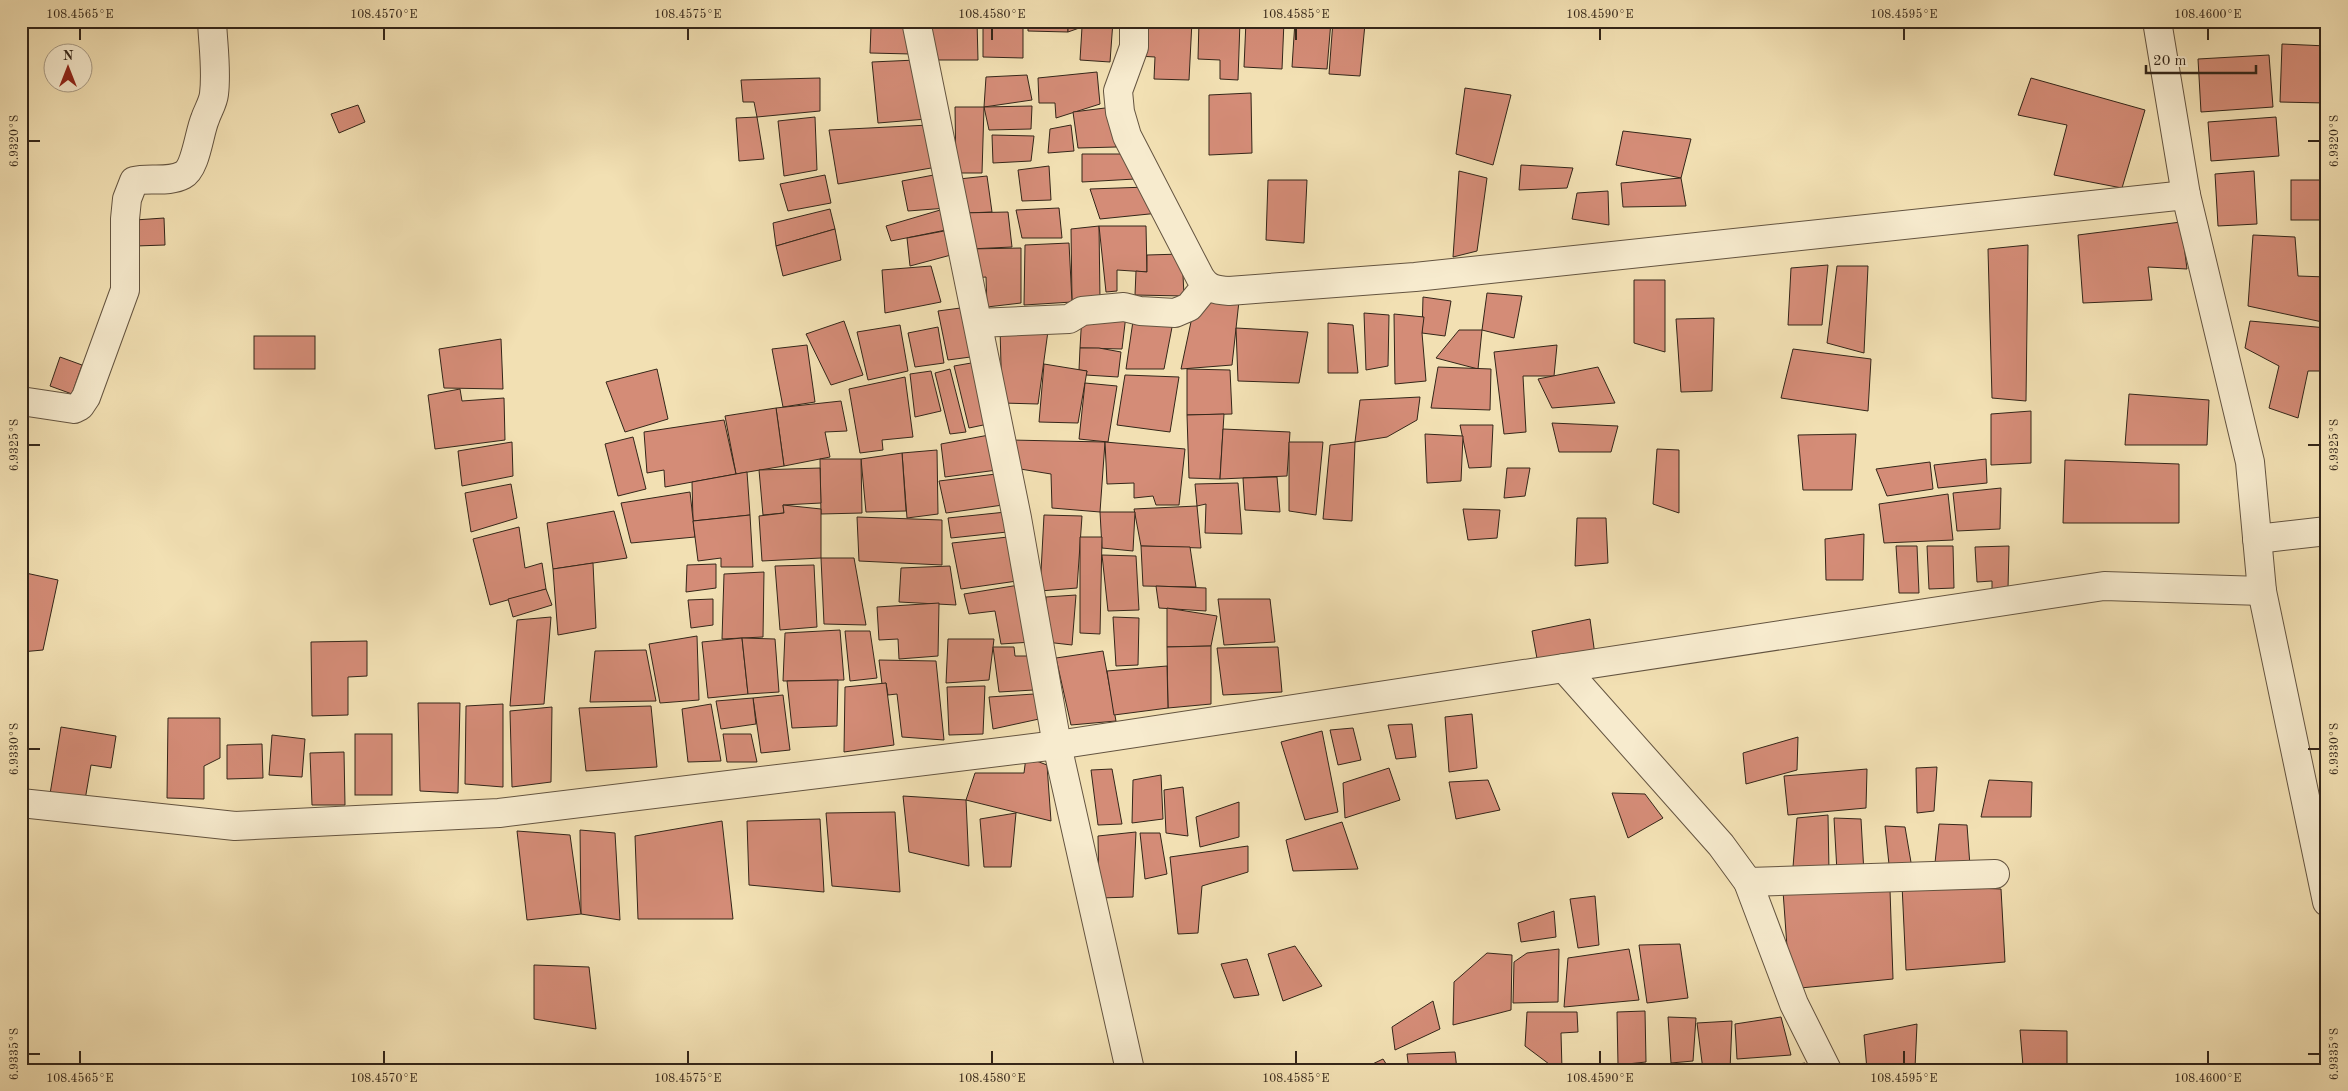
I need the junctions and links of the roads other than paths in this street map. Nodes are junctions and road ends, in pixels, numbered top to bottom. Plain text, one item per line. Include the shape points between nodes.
1 (212, 21) edge
2 (916, 21) edge
3 (1134, 21) edge
4 (2157, 21) edge
5 (2186, 195) junction
6 (1206, 286) junction
7 (978, 323) junction
8 (21, 401) edge
9 (2327, 531) edge
10 (2257, 539) junction
11 (2262, 591) junction
12 (1564, 668) junction
13 (1057, 745) junction
14 (21, 803) edge
15 (2323, 864) edge
16 (1995, 874) dead end
17 (1748, 882) junction
18 (2327, 902) edge
19 (1130, 1070) edge
20 (1827, 1070) edge

1 - 8 street via 214,96 195,154 190,168 183,175 141,179 130,186 125,219 125,290 86,397 74,409
2 - 7 street
3 - 6 street via 1134,47 1118,91 1120,112 1127,136
4 - 5 street
5 - 6 street via 1415,277 1229,291
5 - 10 street via 2250,462
6 - 7 street via 1189,306 1175,313 1140,311 1124,306 1082,311 1070,319
7 - 13 street
9 - 10 street
10 - 11 street
11 - 12 street via 2104,586
11 - 15 street
12 - 13 street
12 - 17 street via 1721,845
13 - 14 street via 499,813 235,826
13 - 19 street
15 - 18 street
16 - 17 street
17 - 20 street via 1794,1004

